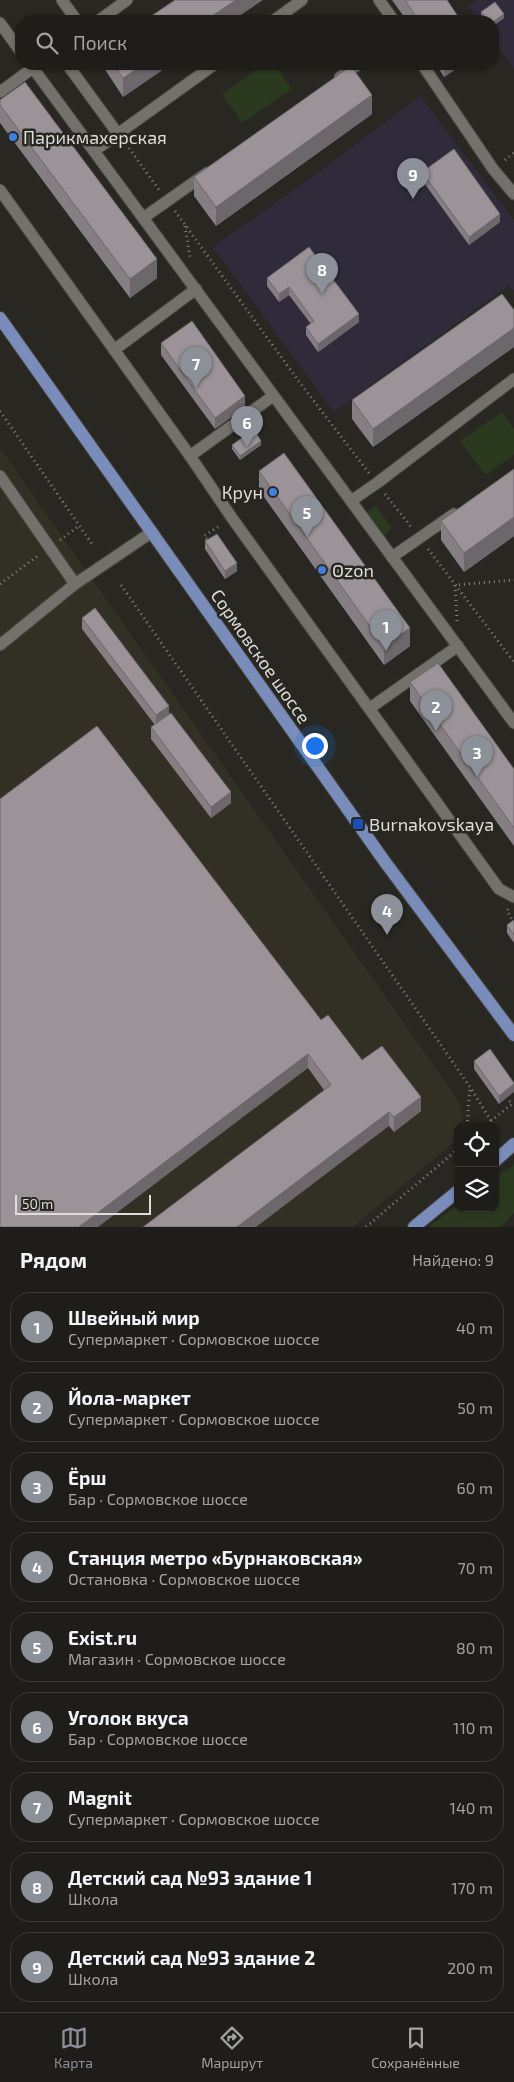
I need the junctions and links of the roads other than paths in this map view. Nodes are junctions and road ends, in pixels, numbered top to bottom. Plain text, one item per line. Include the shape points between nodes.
1 (62, 0) edge
2 (127, 0) edge
3 (302, 0) edge
4 (379, 0) edge
5 (73, 15) edge
6 (106, 15) edge
7 (281, 15) edge
8 (390, 15) edge
9 (0, 23) edge
10 (15, 44) edge
11 (28, 70) edge
12 (37, 70) edge
13 (71, 70) edge
14 (206, 70) edge
15 (351, 70) edge
16 (426, 70) edge
17 (327, 87) edge
18 (0, 92) edge
19 (118, 134) junction
20 (94, 151) junction
21 (216, 167) edge
22 (0, 190) edge
23 (514, 194) edge
24 (143, 218) junction
25 (196, 290) junction
26 (0, 318) edge
27 (114, 350) junction
28 (514, 379) edge
29 (273, 396) junction
30 (190, 456) junction
31 (0, 476) edge
32 (351, 501) junction
33 (467, 505) edge
34 (152, 532) junction
35 (392, 557) junction
36 (75, 584) junction
37 (0, 644) edge
38 (458, 646) junction
39 (370, 708) junction
40 (514, 723) edge
41 (514, 897) edge
42 (509, 1020) edge
43 (514, 1035) edge
44 (514, 1144) edge
45 (499, 1157) edge
46 (454, 1194) edge
47 (414, 1227) edge

1 - 5 lane
2 - 6 lane
3 - 7 lane
4 - 8 lane
9 - 10 lane
11 - 18 lane
12 - 20 lane
13 - 19 lane
14 - 19 lane
15 - 17 lane
16 - 23 lane via 493,169
19 - 20 lane
20 - 24 lane
21 - 24 lane
22 - 27 lane
24 - 25 lane
25 - 27 lane
25 - 29 lane
26 - 34 main road, Сормовское шоссе
27 - 30 lane
28 - 32 lane
29 - 30 lane
29 - 32 lane
30 - 39 lane
31 - 36 lane
32 - 35 lane
33 - 35 lane
34 - 36 lane
34 - 42 main road, Сормовское шоссе via 385,862
35 - 38 lane
36 - 37 lane
38 - 39 lane
38 - 40 lane
39 - 41 lane via 500,890
42 - 43 main road, Сормовское шоссе
44 - 45 main road
46 - 47 main road

